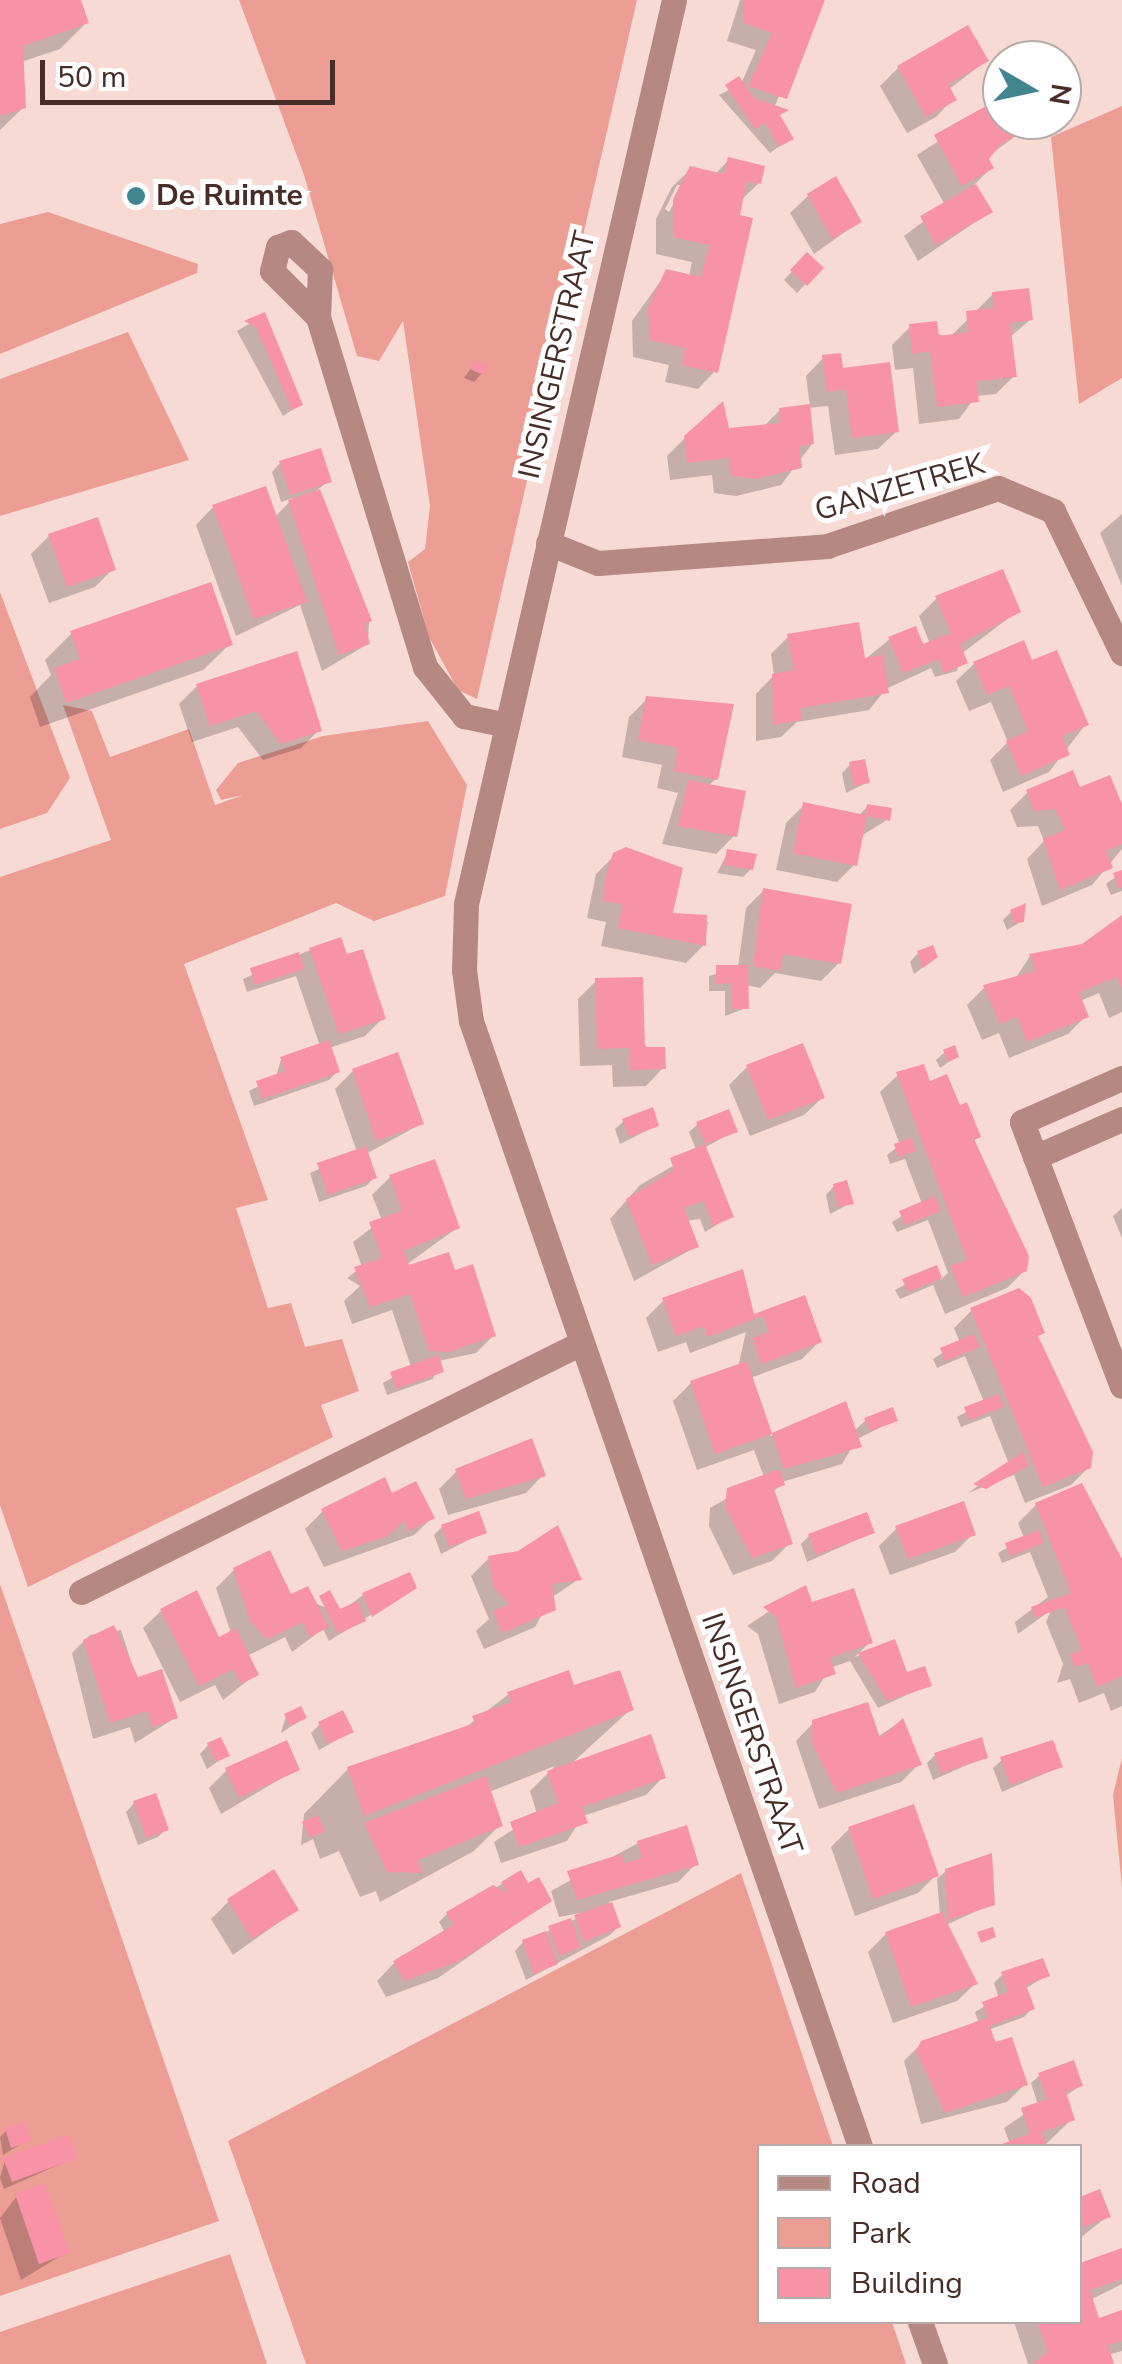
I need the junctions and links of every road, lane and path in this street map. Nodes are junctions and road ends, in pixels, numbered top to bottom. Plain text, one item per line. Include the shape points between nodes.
1 (674, 0) edge
2 (318, 317) dead end
3 (548, 543) junction
4 (1122, 653) edge
5 (507, 725) junction
6 (1122, 1078) edge
7 (1122, 1119) edge
8 (1035, 1157) junction
9 (580, 1343) junction
10 (1122, 1386) edge
11 (81, 1592) dead end
12 (859, 2144) edge
13 (921, 2324) edge
14 (935, 2364) edge

1 - 3 street, INSINGERSTRAAT
2 - 5 street via 425,667 464,716
3 - 4 street, GANZETREK via 598,563 826,546 998,488 1053,510
3 - 5 street, INSINGERSTRAAT
5 - 9 street, INSINGERSTRAAT via 466,904 464,970 471,1022
6 - 8 street via 1022,1122
7 - 8 street
8 - 10 street
9 - 11 street
9 - 12 street, INSINGERSTRAAT
13 - 14 street

